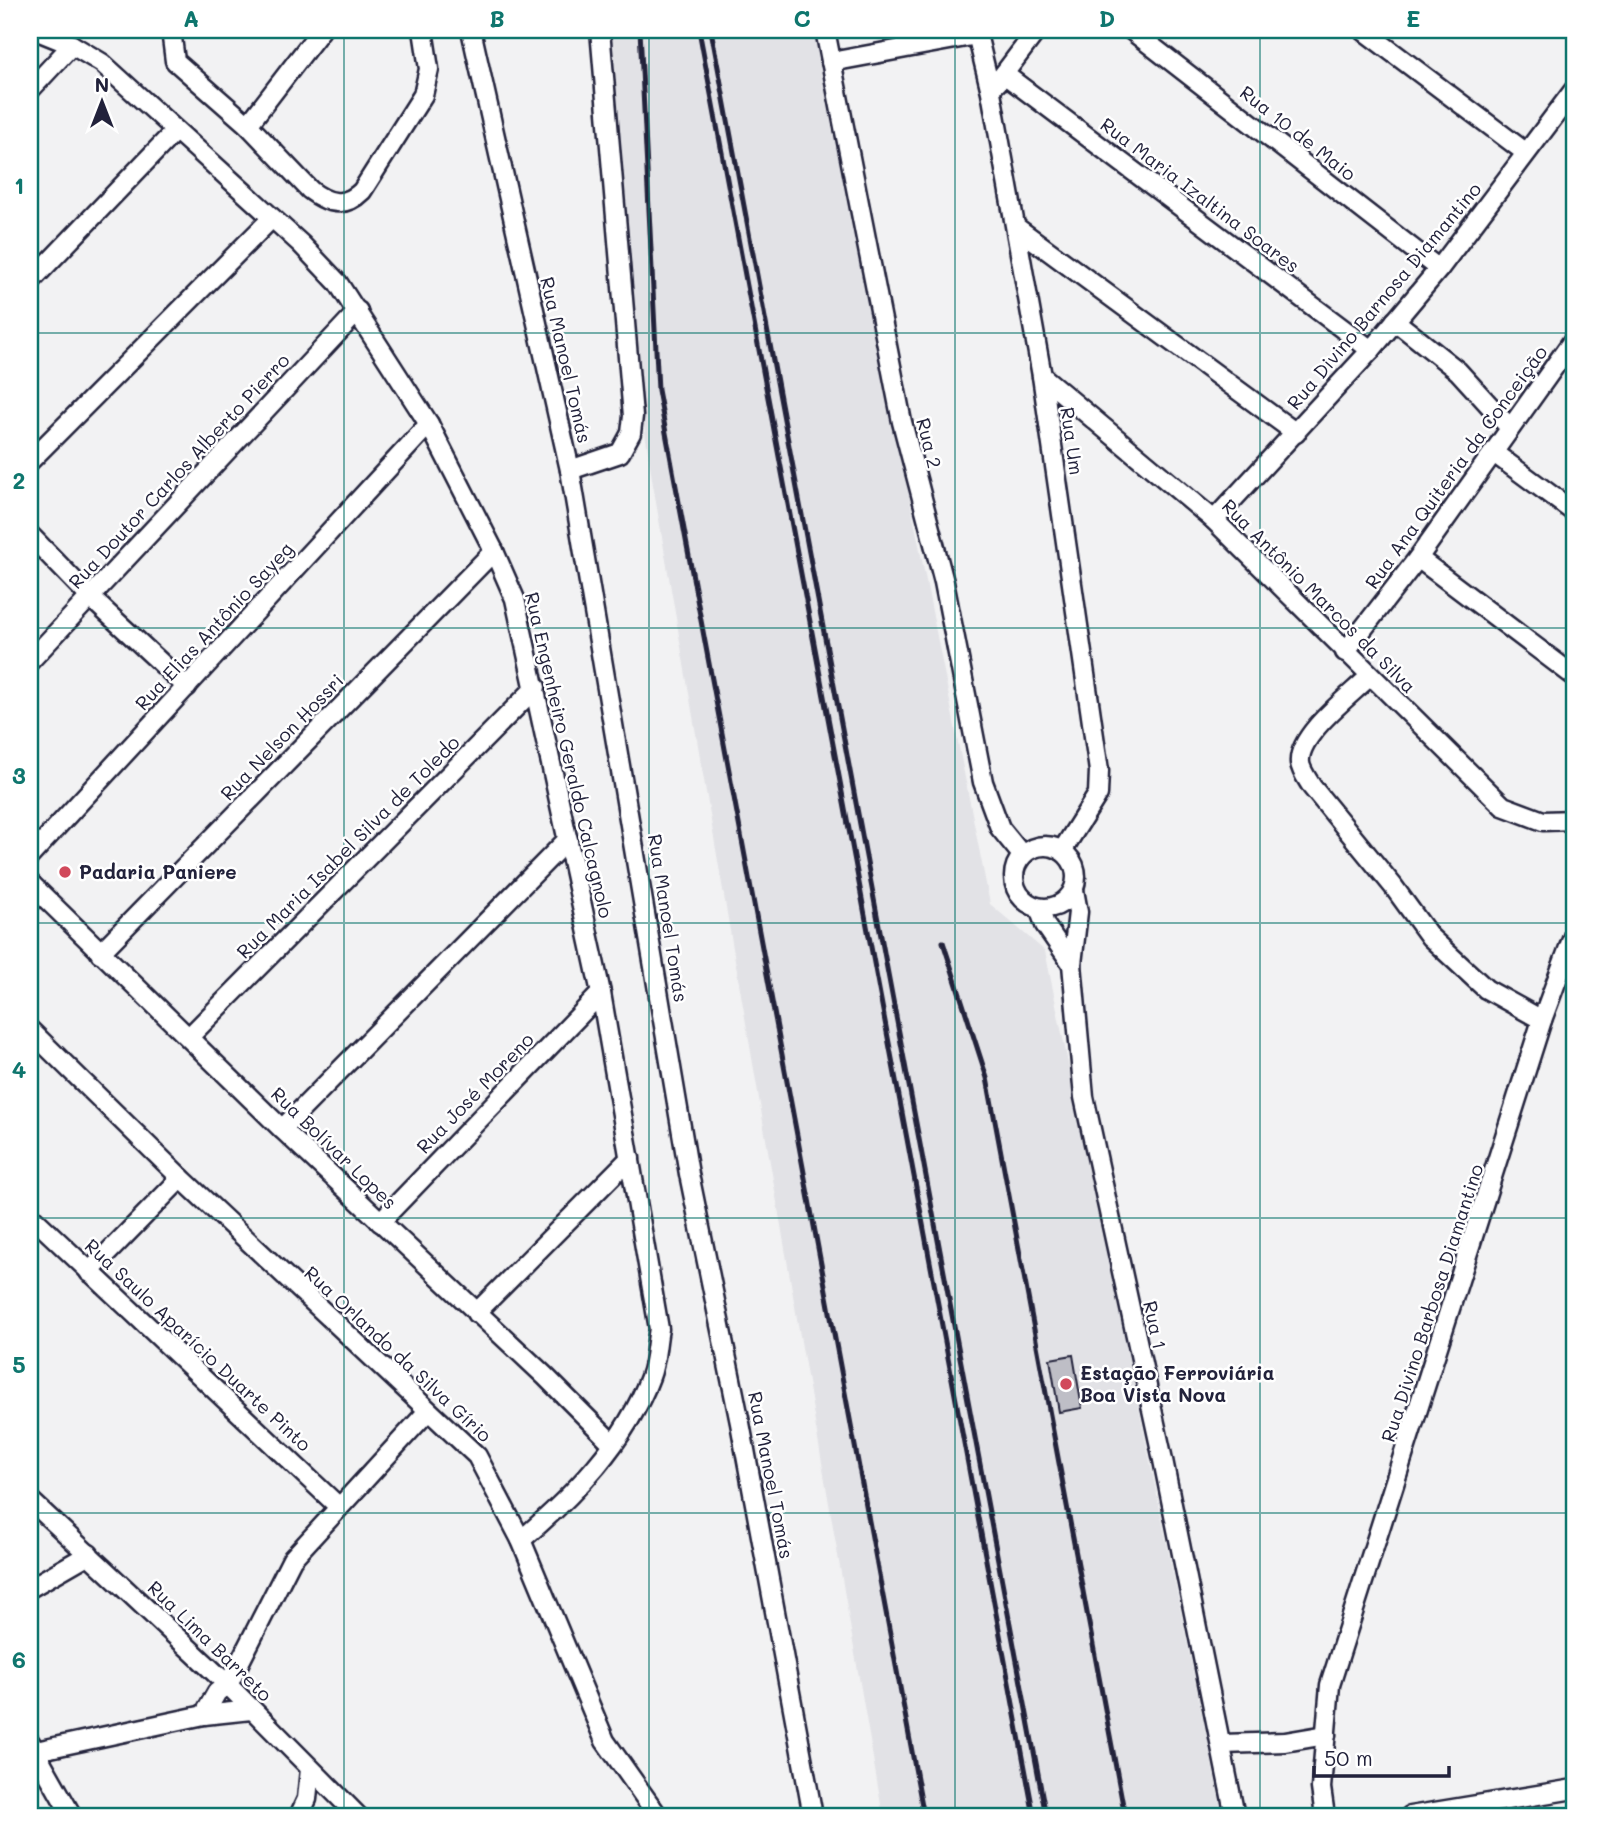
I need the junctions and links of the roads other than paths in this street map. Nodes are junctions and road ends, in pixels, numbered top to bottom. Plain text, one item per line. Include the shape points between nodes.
1 (35, 30) edge
2 (171, 30) edge
3 (321, 30) edge
4 (423, 30) edge
5 (471, 30) edge
6 (600, 30) edge
7 (825, 30) edge
8 (1037, 30) edge
9 (1132, 30) edge
10 (1363, 30) edge
11 (977, 32) edge
12 (72, 45) junction
13 (831, 62) junction
14 (1004, 74) junction
15 (30, 90) edge
16 (1574, 90) edge
17 (991, 92) junction
18 (248, 125) junction
19 (174, 132) junction
20 (1525, 152) junction
21 (272, 218) junction
22 (1016, 227) junction
23 (1439, 269) junction
24 (30, 282) edge
25 (358, 311) junction
26 (1395, 321) junction
27 (1573, 343) edge
28 (1371, 350) junction
29 (1042, 376) junction
30 (429, 424) junction
31 (1510, 428) junction
32 (1296, 433) junction
33 (1494, 453) junction
34 (30, 461) edge
35 (570, 470) junction
36 (1574, 512) edge
37 (1214, 520) junction
38 (30, 535) edge
39 (494, 551) junction
40 (1418, 558) junction
41 (90, 597) junction
42 (1345, 652) junction
43 (30, 661) edge
44 (1370, 676) junction
45 (1574, 676) edge
46 (187, 687) junction
47 (537, 687) junction
48 (1574, 820) edge
49 (568, 839) junction
50 (1062, 850) junction
51 (1022, 855) junction
52 (30, 856) edge
53 (30, 883) edge
54 (1074, 890) junction
55 (1039, 908) junction
56 (1574, 934) edge
57 (100, 953) junction
58 (1072, 964) junction
59 (601, 993) junction
60 (1542, 1020) junction
61 (30, 1030) edge
62 (190, 1036) junction
63 (282, 1129) junction
64 (630, 1158) junction
65 (181, 1178) junction
66 (30, 1215) edge
67 (380, 1222) junction
68 (89, 1272) junction
69 (476, 1313) junction
70 (428, 1411) junction
71 (611, 1443) junction
72 (30, 1500) edge
73 (338, 1506) junction
74 (521, 1540) junction
75 (89, 1554) junction
76 (30, 1588) edge
77 (228, 1685) junction
78 (251, 1710) junction
79 (204, 1715) junction
80 (1326, 1735) junction
81 (1222, 1744) junction
82 (33, 1747) edge
83 (310, 1769) junction
84 (328, 1786) junction
85 (1574, 1789) edge
86 (307, 1798) junction
87 (72, 1816) edge
88 (299, 1816) edge
89 (358, 1816) edge
90 (658, 1816) edge
91 (813, 1816) edge
92 (1235, 1816) edge
93 (1325, 1816) edge
94 (1410, 1816) edge

1 - 12 street, Rua Engenheiro Geraldo Calcagnolo
2 - 18 street via 176,61
3 - 18 street
4 - 18 street via 429,69 423,95 362,191 349,201 334,203 320,198
5 - 35 street, Rua Manoel Tomás
6 - 35 street via 633,416 631,433 620,453
7 - 13 street, Rua 2
8 - 14 street
9 - 23 street, Rua 10 de Maio
10 - 20 street
11 - 13 street
11 - 17 street, Rua Um
12 - 15 street
12 - 19 street, Rua Engenheiro Geraldo Calcagnolo via 126,83
13 - 51 street, Rua 2 via 902,422 944,582 983,782 1000,828
14 - 17 street
14 - 28 street, Rua Maria Izaltina Soares
16 - 20 street, Rua Divino Barnosa Diamantino
17 - 22 street, Rua Um
19 - 21 street, Rua Engenheiro Geraldo Calcagnolo
19 - 24 street
20 - 23 street, Rua Divino Barnosa Diamantino
21 - 25 street, Rua Engenheiro Geraldo Calcagnolo via 324,268
21 - 34 street
22 - 29 street, Rua Um
22 - 32 street
23 - 26 street, Rua Divino Barnosa Diamantino
25 - 30 street, Rua Engenheiro Geraldo Calcagnolo
25 - 41 street, Rua Doutor Carlos Alberto Pierro
26 - 28 street, Rua Divino Barnosa Diamantino
26 - 31 street via 1458,371
27 - 31 street, Rua Ana Quiteria da Conceição
28 - 32 street, Rua Divino Barnosa Diamantino
29 - 37 street, Rua Antônio Marcos da Silva
29 - 50 street, Rua Um via 1099,780 1098,794
30 - 39 street, Rua Engenheiro Geraldo Calcagnolo
30 - 46 street, Rua Elias Antônio Sayeg
31 - 33 street, Rua Ana Quiteria da Conceição
32 - 37 street, Rua Divino Barnosa Diamantino
33 - 36 street
33 - 40 street, Rua Ana Quiteria da Conceição
35 - 91 street, Rua Manoel Tomás via 689,1174
37 - 42 street, Rua Antônio Marcos da Silva
38 - 41 street
39 - 47 street, Rua Engenheiro Geraldo Calcagnolo via 515,600
39 - 57 street, Rua Nelson Hossri
40 - 42 street, Rua Ana Quiteria da Conceição
40 - 45 street
41 - 43 street, Rua Doutor Carlos Alberto Pierro
41 - 46 street
42 - 44 street, Rua Antônio Marcos da Silva
44 - 48 street, Rua Antônio Marcos da Silva via 1503,806 1543,821
44 - 60 street via 1304,740 1302,769 1430,937 1486,989
46 - 52 street, Rua Elias Antônio Sayeg
47 - 49 street, Rua Engenheiro Geraldo Calcagnolo
47 - 62 street, Rua Maria Isabel Silva de Toledo
49 - 59 street, Rua Engenheiro Geraldo Calcagnolo
49 - 63 street
50 - 51 street via 1041,846
50 - 54 street via 1077,875
51 - 55 street via 1014,870 1014,887 1024,901
53 - 57 street, Rua Bolívar Lopes
54 - 55 street via 1053,908
54 - 58 street, Rua 1 via 1078,912
55 - 58 street, Rua 1
56 - 60 street, Rua Divino Barbosa Diamantino
57 - 62 street, Rua Bolívar Lopes
58 - 81 street, Rua 1 via 1084,1097
59 - 64 street, Rua Engenheiro Geraldo Calcagnolo
59 - 67 street, Rua José Moreno
60 - 80 street, Rua Divino Barbosa Diamantino via 1330,1685
61 - 65 street, Rua Orlando da Silva Gírio
62 - 63 street, Rua Bolívar Lopes
63 - 67 street, Rua Bolívar Lopes
64 - 69 street
64 - 71 street, Rua Engenheiro Geraldo Calcagnolo via 659,1329 651,1374 634,1412
65 - 68 street
65 - 70 street, Rua Orlando da Silva Gírio
66 - 68 street, Rua Saulo Aparício Duarte Pinto
67 - 69 street, Rua Bolívar Lopes
68 - 73 street, Rua Saulo Aparício Duarte Pinto
69 - 71 street, Rua Bolívar Lopes
70 - 73 street
70 - 74 street, Rua Orlando da Silva Gírio via 477,1456
71 - 74 street, Rua Engenheiro Geraldo Calcagnolo via 564,1504
72 - 75 street, Rua Lima Barreto
73 - 77 street via 292,1559
74 - 90 street, Rua Orlando da Silva Gírio via 605,1741
75 - 76 street
75 - 77 street, Rua Lima Barreto
77 - 78 street, Rua Lima Barreto
77 - 79 street via 217,1692
78 - 79 street
78 - 83 street, Rua Lima Barreto
79 - 82 street
80 - 81 street
80 - 93 street via 1321,1788
81 - 92 street, Rua 1
82 - 87 street
83 - 84 street, Rua Lima Barreto
83 - 86 street
84 - 86 street
84 - 89 street, Rua Lima Barreto
85 - 94 street
86 - 88 street

